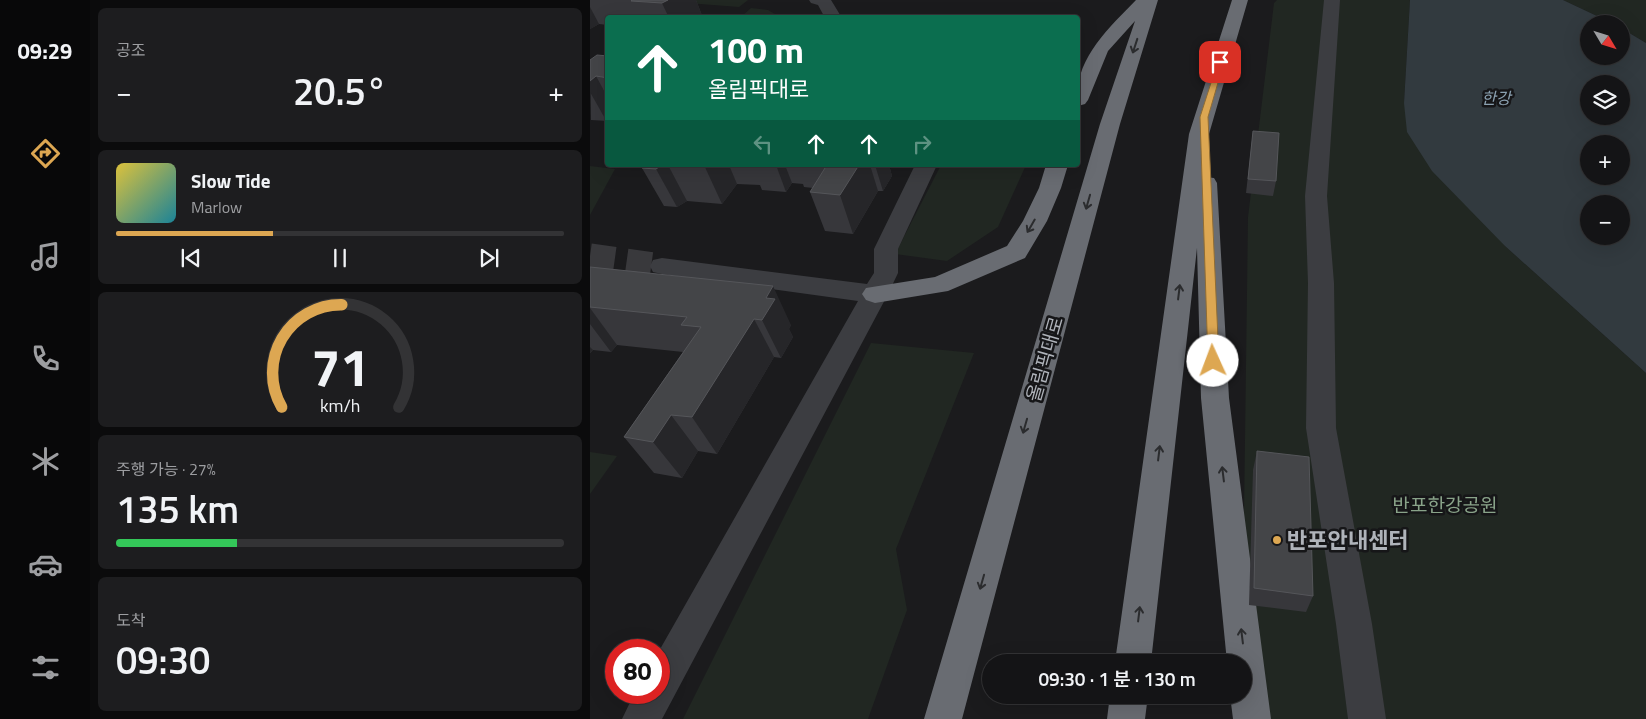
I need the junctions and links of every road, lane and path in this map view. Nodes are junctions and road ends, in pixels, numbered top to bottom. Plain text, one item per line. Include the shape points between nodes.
1 (817, 0) edge
2 (1145, 0) edge
3 (1150, 0) edge
4 (1240, 0) edge
5 (1254, 0) edge
6 (1332, 0) edge
7 (832, 15) edge
8 (1231, 26) junction
9 (1080, 95) edge
10 (1204, 117) junction
11 (925, 167) edge
12 (1056, 167) edge
13 (662, 266) tunnel mouth
14 (875, 294) junction
15 (1134, 654) edge
16 (670, 667) edge
17 (649, 704) edge
18 (1128, 704) edge
19 (641, 719) edge
20 (943, 719) edge
21 (1126, 719) edge
22 (1252, 719) edge
23 (1367, 719) edge

1 - 7 street via 824,2
2 - 9 highway via 1100,49
3 -> 20 highway, 올림픽대로 via 1110,124
4 - 8 highway
5 - 8 highway
6 - 23 street via 1316,196 1321,283 1321,428
8 - 10 highway
15 -> 10 highway
22 -> 10 highway via 1215,398
11 - 14 street via 886,249 886,273
12 -> 14 highway via 1042,204 1016,252 939,285
13 - 14 street
14 - 16 street
17 - 19 street
18 - 21 highway

